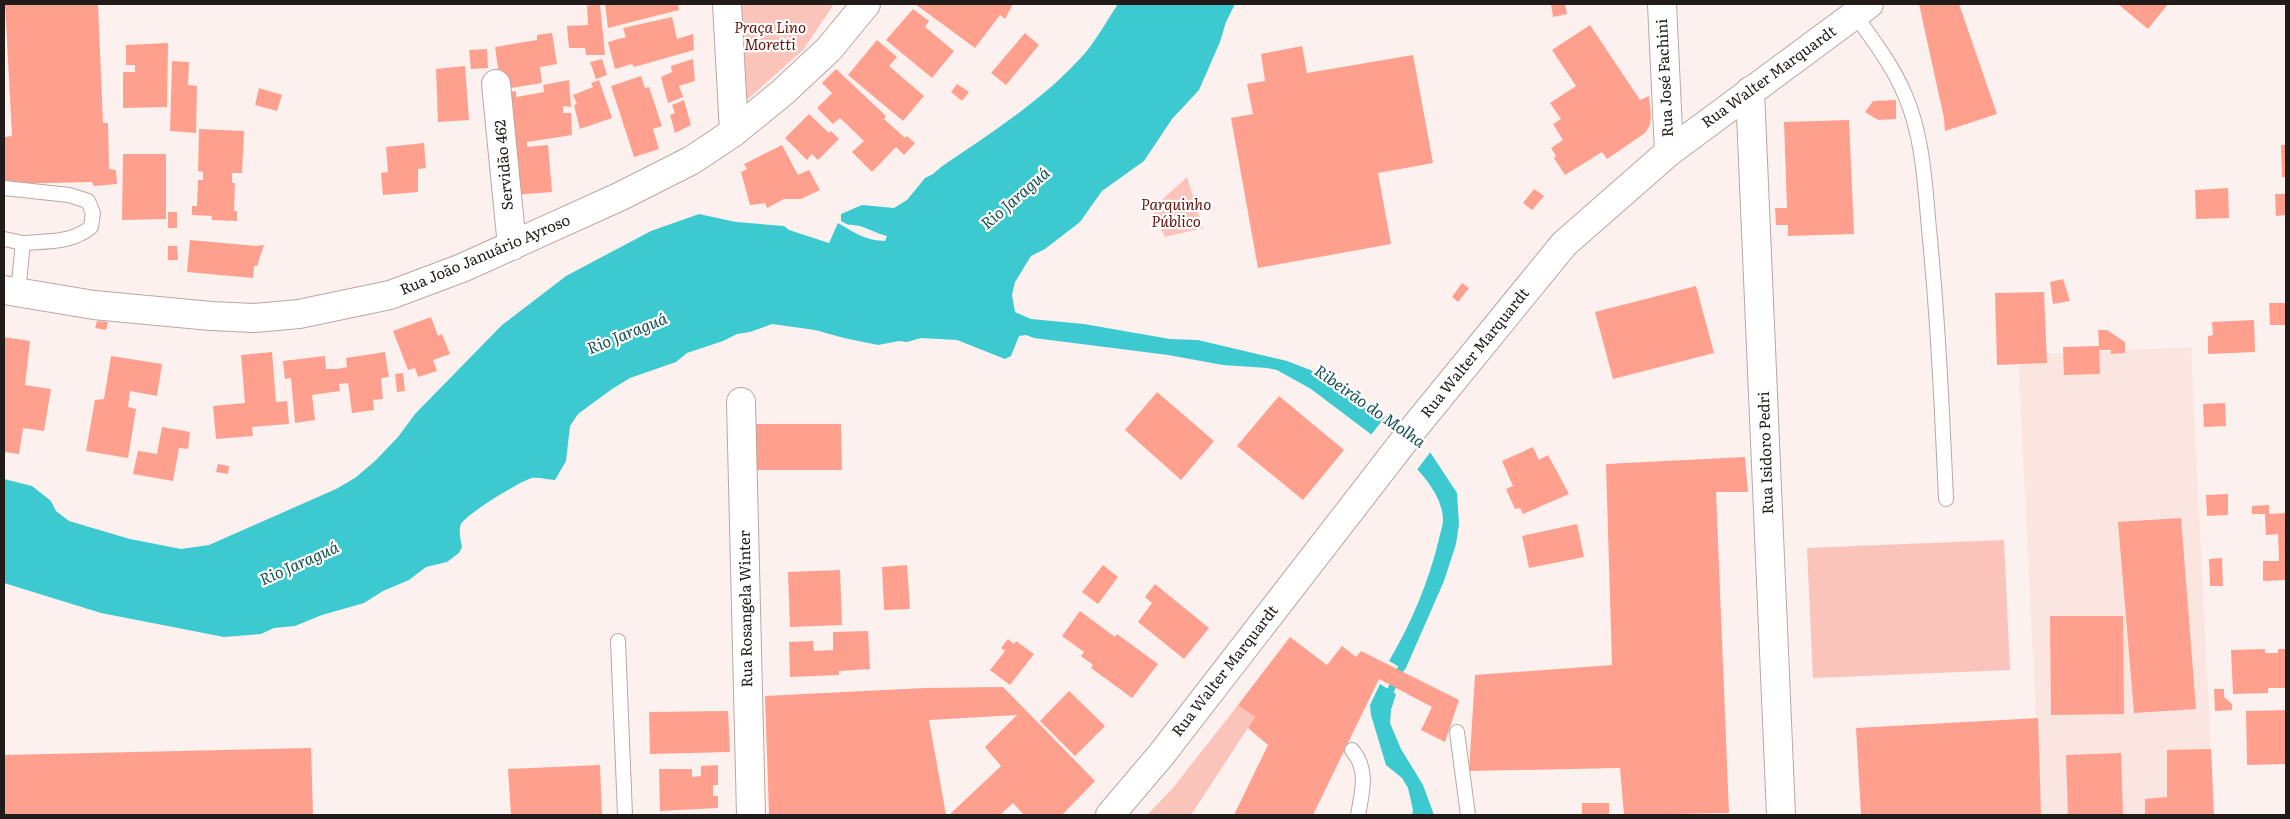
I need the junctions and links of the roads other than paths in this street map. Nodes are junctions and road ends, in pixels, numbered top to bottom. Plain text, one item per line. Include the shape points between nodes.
1 (727, 4) edge
2 (866, 4) edge
3 (1662, 4) edge
4 (1862, 9) edge
5 (496, 84) dead end
6 (1750, 91) junction
7 (734, 132) junction
8 (1669, 152) junction
9 (4, 188) edge
10 (4, 239) edge
11 (23, 243) junction
12 (512, 246) junction
13 (11, 291) edge
14 (741, 402) dead end
15 (1946, 499) dead end
16 (618, 641) dead end
17 (1457, 732) dead end
18 (1352, 750) dead end
19 (625, 815) edge
20 (751, 815) edge
21 (1110, 815) edge
22 (1358, 815) edge
23 (1468, 815) edge
24 (1781, 815) edge

1 - 7 main road
2 - 7 main road, Rua João Januário Ayroso via 829,49
3 - 8 main road, Rua José Fachini
4 - 6 main road, Rua Walter Marquardt
4 - 15 lane via 1905,94 1914,119 1925,187 1938,320
5 - 12 main road, Servidão 462
6 - 8 main road, Rua Walter Marquardt
6 - 24 main road, Rua Isidoro Pedri
7 - 12 main road, Rua João Januário Ayroso via 684,164
8 - 21 main road, Rua Walter Marquardt via 1564,244 1414,428 1167,747
9 - 11 lane via 69,195 88,201 93,213 91,227 82,236
10 - 11 lane
11 - 13 lane
12 - 13 main road, Rua João Januário Ayroso via 390,295 299,314 254,318 211,316 94,305
14 - 20 main road, Rua Rosangela Winter
16 - 19 lane
17 - 23 lane
18 - 22 lane via 1359,759 1364,780

